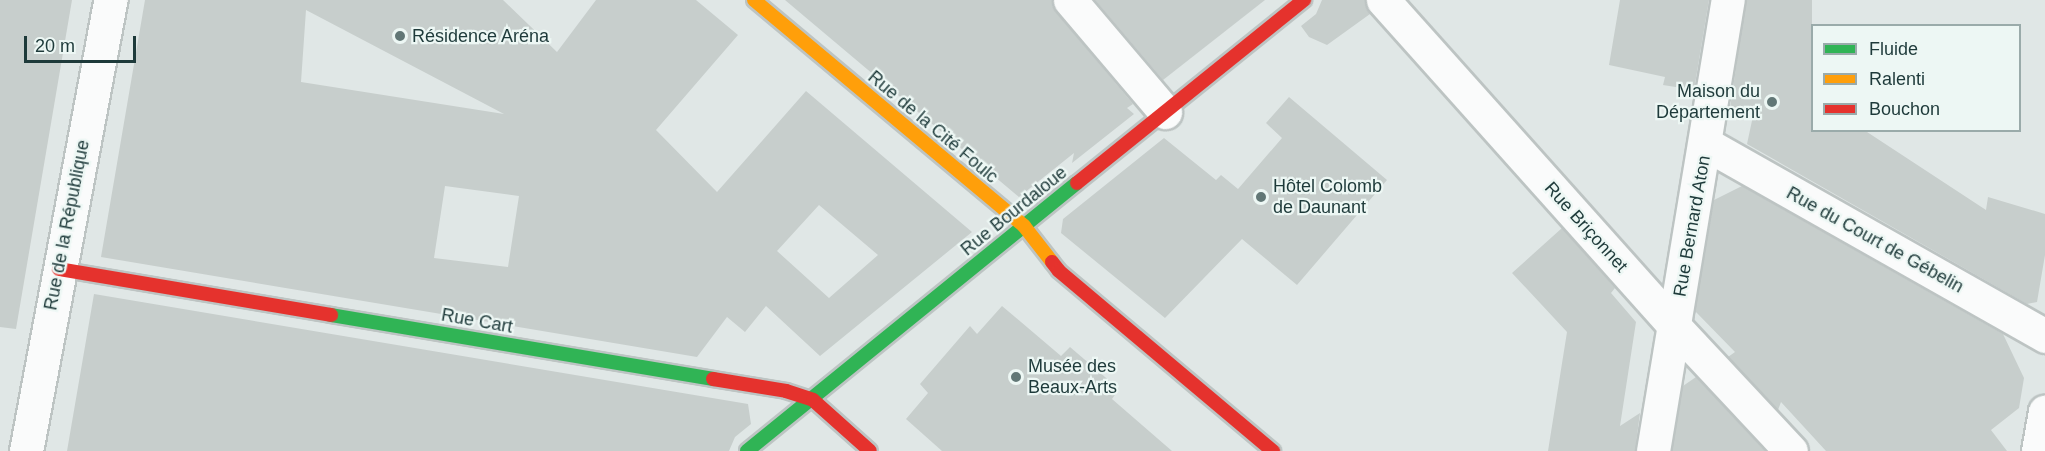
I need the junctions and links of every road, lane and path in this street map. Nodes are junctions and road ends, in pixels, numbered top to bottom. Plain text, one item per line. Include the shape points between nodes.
1 (110, 0) edge
2 (754, 0) edge
3 (1070, 0) edge
4 (1304, 0) edge
5 (1383, 0) edge
6 (1728, 0) edge
7 (1165, 112) junction
8 (1706, 144) junction
9 (1024, 226) junction
10 (59, 269) junction
11 (1674, 326) junction
12 (2045, 336) edge
13 (813, 400) junction
14 (2045, 411) edge
15 (1265, 448) edge
16 (26, 451) edge
17 (747, 451) edge
18 (870, 451) edge
19 (1653, 451) edge
20 (1791, 451) edge
21 (2038, 451) edge

1 - 10 street, Rue de la République
2 - 9 street, Rue de la Cité Foulc
3 - 7 street
4 - 7 street, Rue Bourdaloue
5 - 11 street, Rue Briçonnet
6 - 8 street, Rue Bernard Aton
7 - 9 street, Rue Bourdaloue
8 - 11 street, Rue Bernard Aton
8 - 12 street, Rue du Court de Gébelin
9 - 13 street, Rue Bourdaloue
9 - 15 street, Rue de la Cité Foulc via 1059,271
10 - 13 street, Rue Cart via 786,391
10 - 16 street, Rue de la République
11 - 19 street, Rue Bernard Aton
11 - 20 street, Rue Briçonnet
13 - 17 street, Rue Bourdaloue
13 - 18 street, Rue Cart
14 - 21 street

